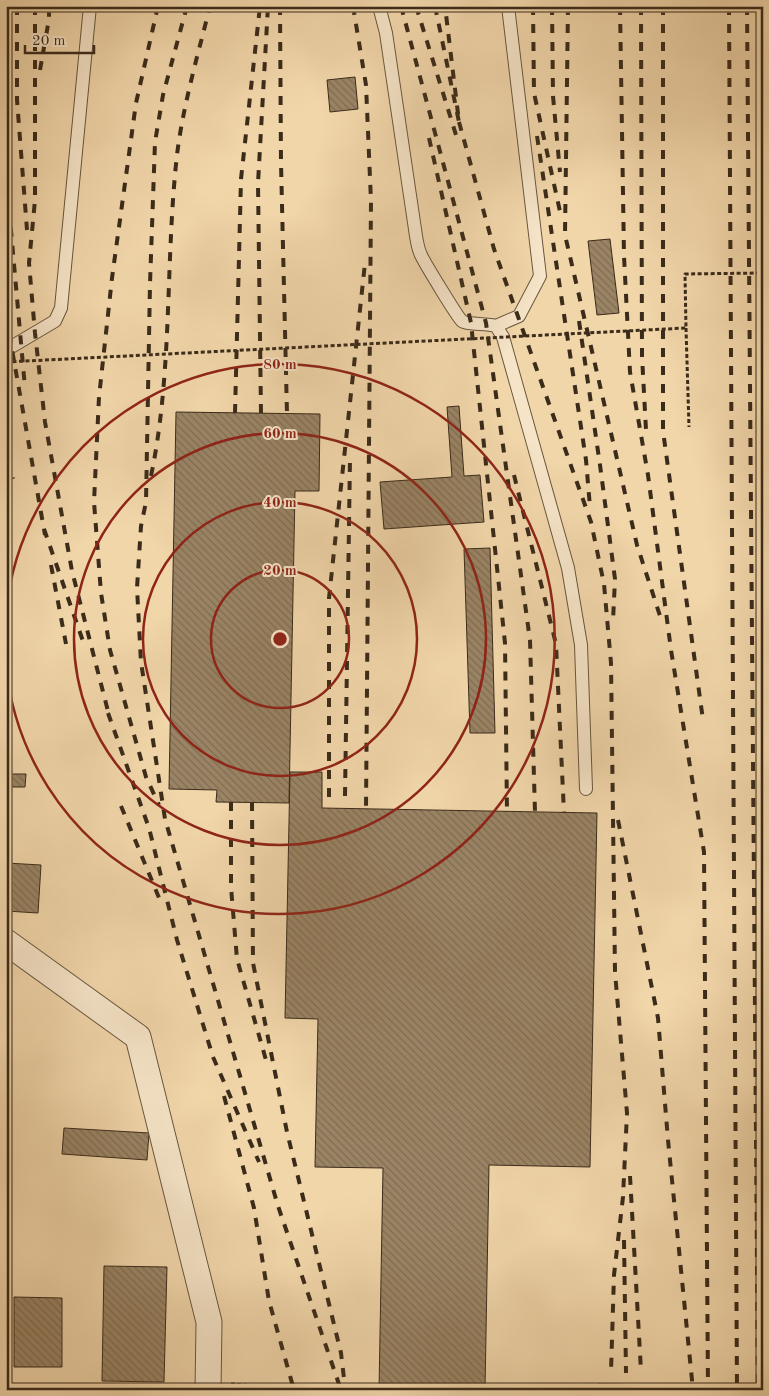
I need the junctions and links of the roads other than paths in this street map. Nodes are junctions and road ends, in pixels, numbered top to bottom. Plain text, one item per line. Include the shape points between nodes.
1 (90, 6) edge
2 (379, 6) edge
3 (508, 6) edge
4 (496, 326) junction
5 (6, 350) edge
6 (586, 789) dead end
7 (6, 942) edge
8 (208, 1386) edge

1 - 5 lane via 61,308 55,321
2 - 4 lane via 420,253 457,317 464,322
3 - 4 lane via 540,276 519,316
4 - 6 lane via 503,337 568,568 581,645
7 - 8 street via 138,1037 209,1322

